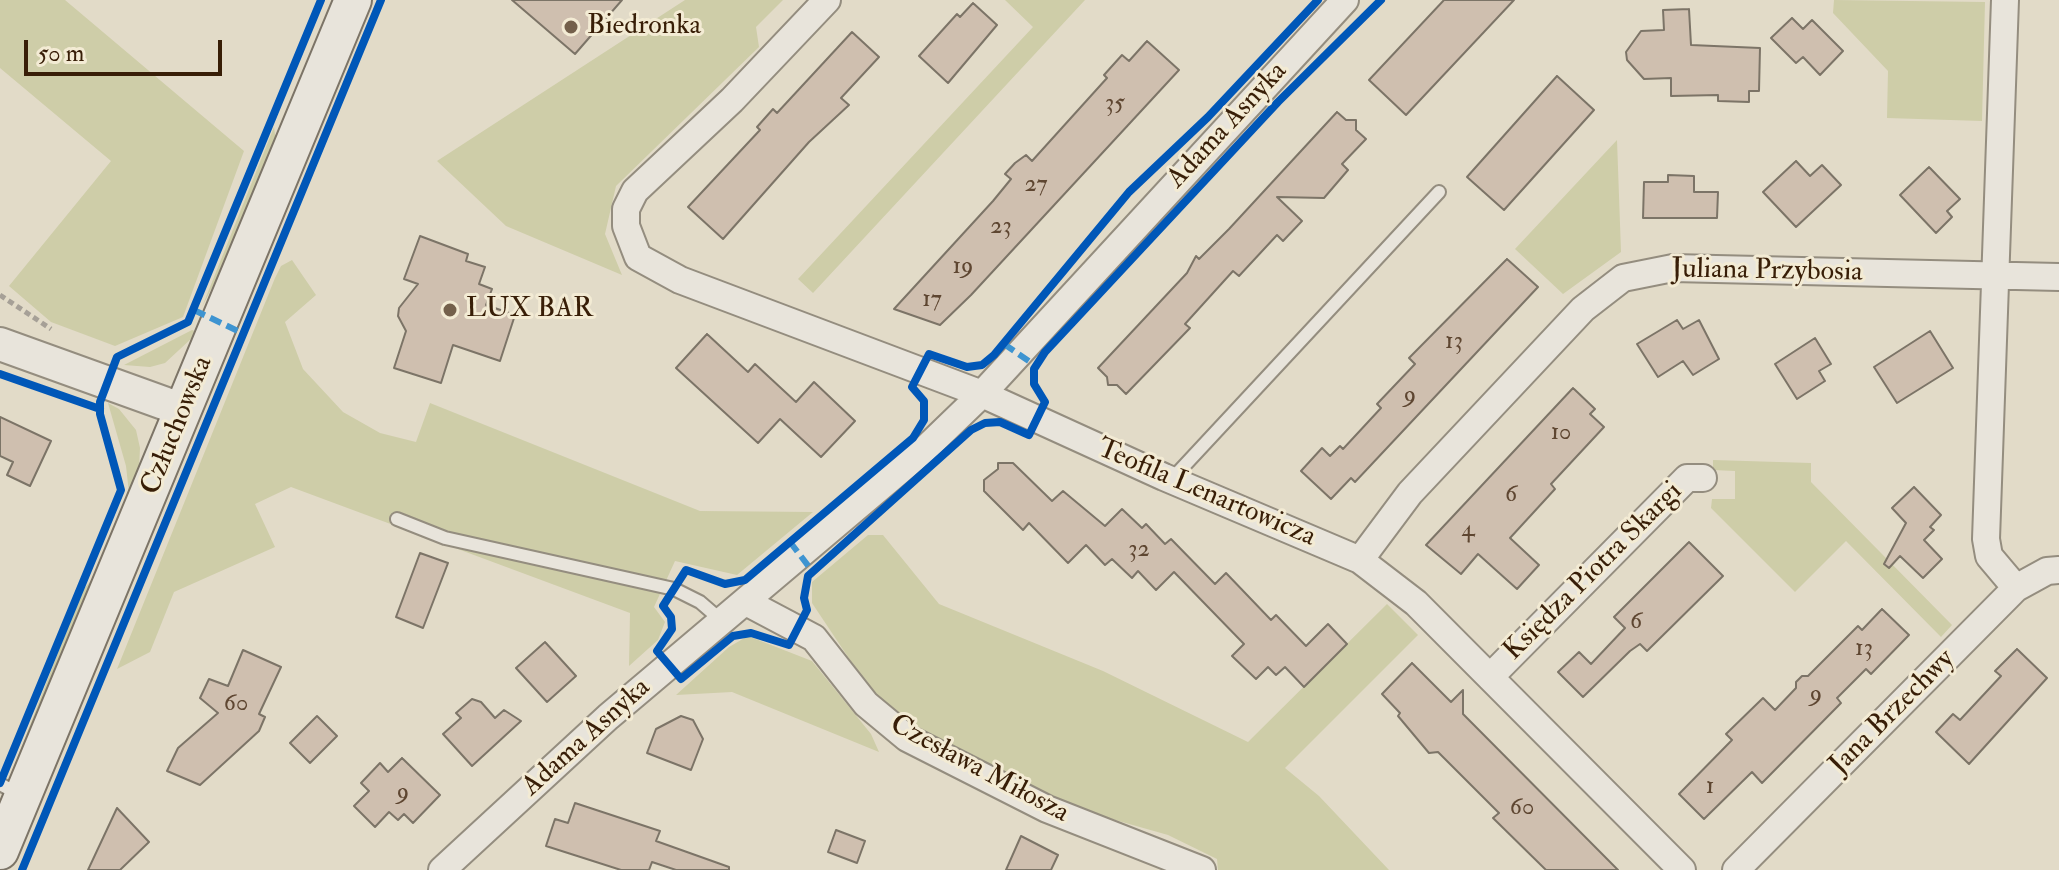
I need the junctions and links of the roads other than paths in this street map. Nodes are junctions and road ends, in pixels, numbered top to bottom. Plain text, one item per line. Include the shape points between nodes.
1 (353, 0) edge
2 (827, 0) edge
3 (1345, 0) edge
4 (2005, 0) edge
5 (1439, 192) dead end
6 (1997, 276) junction
7 (2059, 277) edge
8 (0, 344) edge
9 (982, 394) junction
10 (183, 410) junction
11 (1703, 478) dead end
12 (1171, 480) junction
13 (397, 519) dead end
14 (1360, 560) junction
15 (2059, 570) edge
16 (2016, 588) junction
17 (746, 602) junction
18 (723, 622) junction
19 (1490, 677) junction
20 (12, 790) edge
21 (0, 851) edge
22 (459, 864) edge
23 (1202, 870) edge
24 (1682, 870) edge
25 (1736, 870) edge

1 - 10 main road, Człuchowska
2 - 9 street, Teofila Lenartowicza via 635,191 626,209 626,226 638,257 680,280
3 - 9 street, Adama Asnyka
4 - 6 street
5 - 12 lane
6 - 7 street, Juliana Przybosia
6 - 14 street, Juliana Przybosia via 1673,268 1623,278 1583,309 1410,493
6 - 16 street via 1986,539 1989,556
8 - 10 street
9 - 12 street, Teofila Lenartowicza
9 - 17 street, Adama Asnyka via 916,458
10 - 20 main road, Człuchowska
11 - 19 street, Księdza Piotra Skargi via 1687,478
12 - 14 street, Teofila Lenartowicza
13 - 18 lane via 445,538 674,589
14 - 19 street, Teofila Lenartowicza via 1416,603
15 - 16 street, Jana Brzechwy
16 - 25 street, Jana Brzechwy
17 - 18 street, Adama Asnyka
17 - 23 street, Czesława Miłosza via 814,638 866,704 907,738 1047,809
18 - 22 street, Adama Asnyka via 608,717
19 - 24 street, Teofila Lenartowicza
20 - 21 main road, Człuchowska

